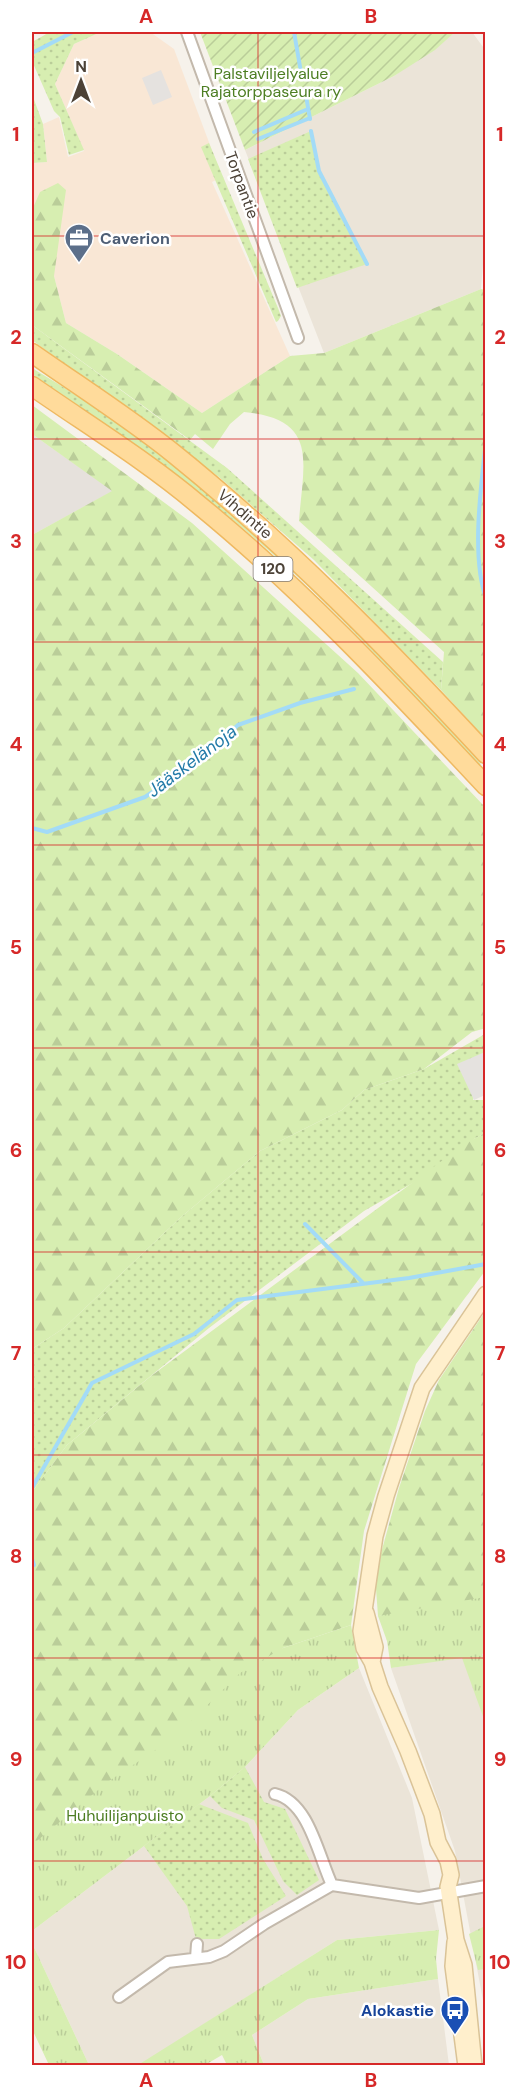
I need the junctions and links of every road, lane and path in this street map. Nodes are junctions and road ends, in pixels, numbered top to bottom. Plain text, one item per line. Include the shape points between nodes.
1 (188, 32) edge
2 (298, 338) dead end
3 (32, 353) edge
4 (32, 386) edge
5 (486, 754) edge
6 (486, 786) edge
7 (486, 1294) edge
8 (275, 1794) dead end
9 (332, 1885) junction
10 (486, 1886) edge
11 (448, 1890) junction
12 (456, 1940) junction
13 (196, 1944) dead end
14 (196, 1958) junction
15 (118, 1997) dead end
16 (466, 2066) edge
17 (474, 2066) edge

1 - 2 street, Torpantie
3 - 5 main road, Vihdintie / 120 via 171,452 257,524 361,624
4 - 6 main road, Vihdintie / 120 via 162,476 246,544 346,640
7 - 11 street via 422,1388 383,1506 364,1605 362,1640 420,1781 438,1842 439,1870
8 - 9 street via 294,1803 303,1813
9 - 11 street via 419,1898
9 - 14 street via 224,1951
10 - 11 street
11 - 12 street
12 - 16 street via 453,1966
12 - 17 street via 464,1965
13 - 14 street
14 - 15 street via 168,1962

